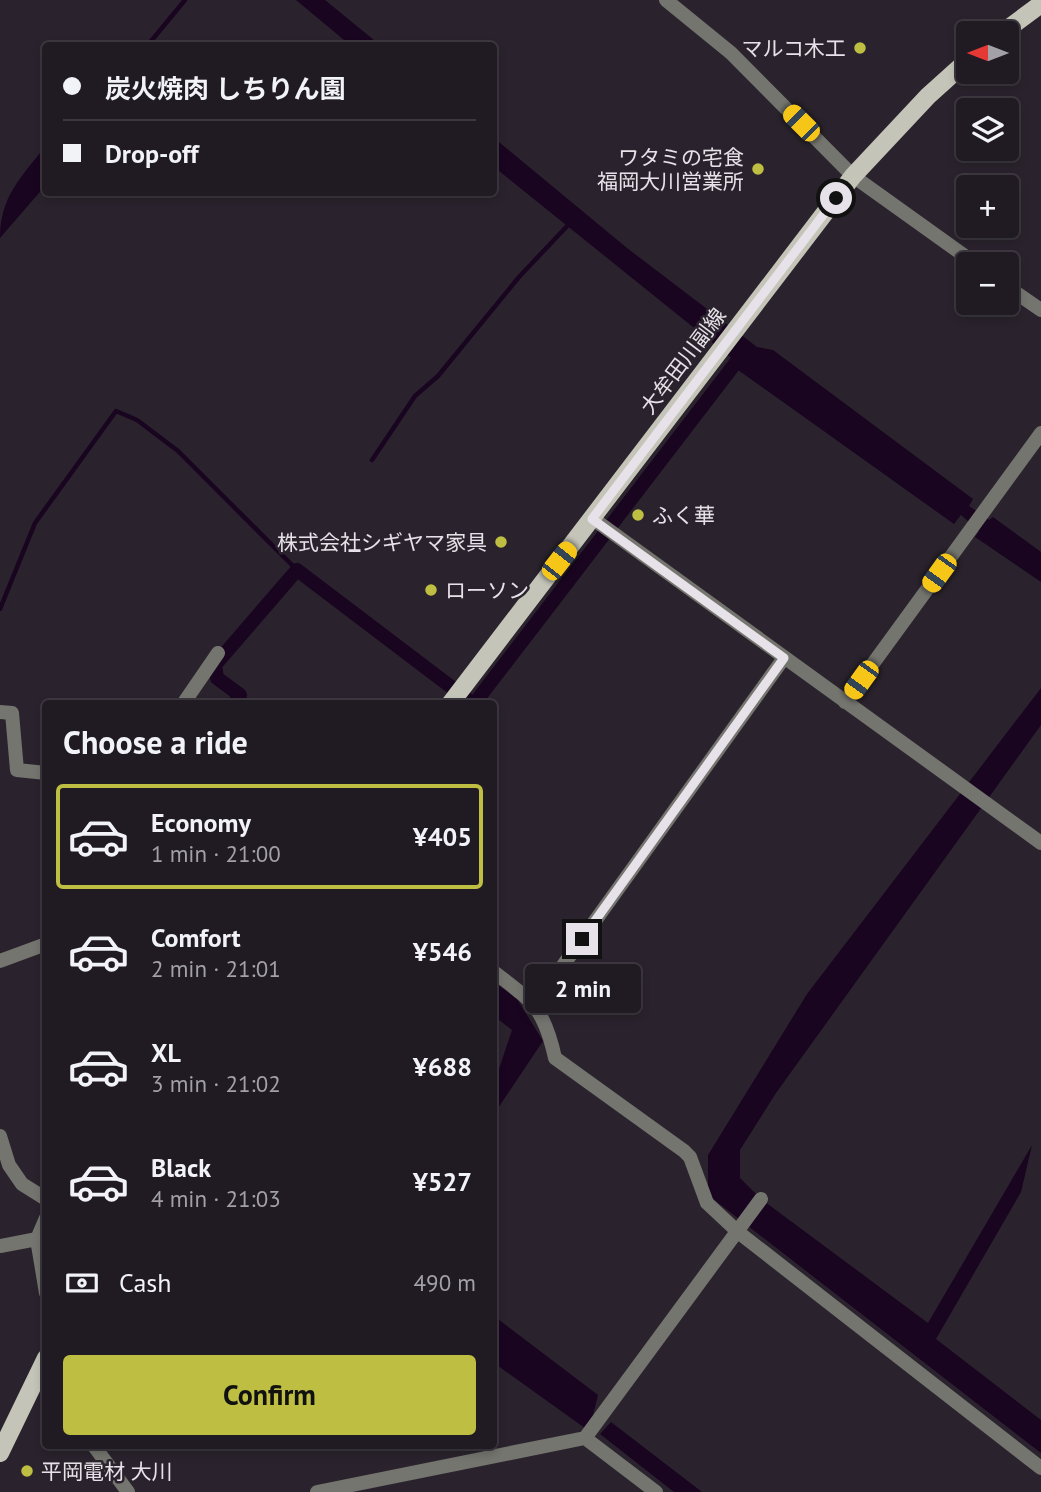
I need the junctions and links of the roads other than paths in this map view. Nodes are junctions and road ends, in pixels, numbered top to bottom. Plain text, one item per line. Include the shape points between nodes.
1 (666, 0) edge
2 (1041, 4) edge
3 (1018, 21) edge
4 (956, 71) edge
5 (853, 176) junction
6 (959, 252) edge
7 (1019, 295) edge
8 (1041, 310) edge
9 (1041, 433) edge
10 (592, 519) junction
11 (218, 653) dead end
12 (784, 658) junction
13 (186, 700) edge
14 (453, 700) edge
15 (845, 702) junction
16 (0, 712) edge
17 (42, 773) edge
18 (1041, 843) edge
19 (42, 945) edge
20 (0, 961) edge
21 (497, 974) edge
22 (536, 1003) junction
23 (0, 1136) edge
24 (42, 1196) edge
25 (761, 1199) dead end
26 (42, 1227) edge
27 (741, 1227) junction
28 (37, 1239) junction
29 (0, 1246) edge
30 (42, 1269) edge
31 (42, 1365) edge
32 (587, 1434) junction
33 (96, 1449) edge
34 (0, 1453) edge
35 (1041, 1468) edge
36 (128, 1492) edge
37 (317, 1492) edge
38 (656, 1492) edge

1 - 5 street via 730,53
2 - 3 main road
4 - 5 main road, 大牟田川副線
5 - 6 street
5 - 10 main road, 大牟田川副線
7 - 8 street
9 - 15 street
10 - 12 street
10 - 14 main road, 大牟田川副線
11 - 13 street
12 - 15 street
12 - 22 street
15 - 18 street
16 - 17 street via 12,713 17,770
19 - 20 street
21 - 22 street
22 - 27 street via 555,1058 684,1151 707,1203
23 - 24 street via 9,1165 22,1184
25 - 27 street
26 - 28 street
27 - 32 street
27 - 35 street
28 - 29 street
28 - 30 street
31 - 34 main road
32 - 37 street
32 - 38 street
33 - 36 street

